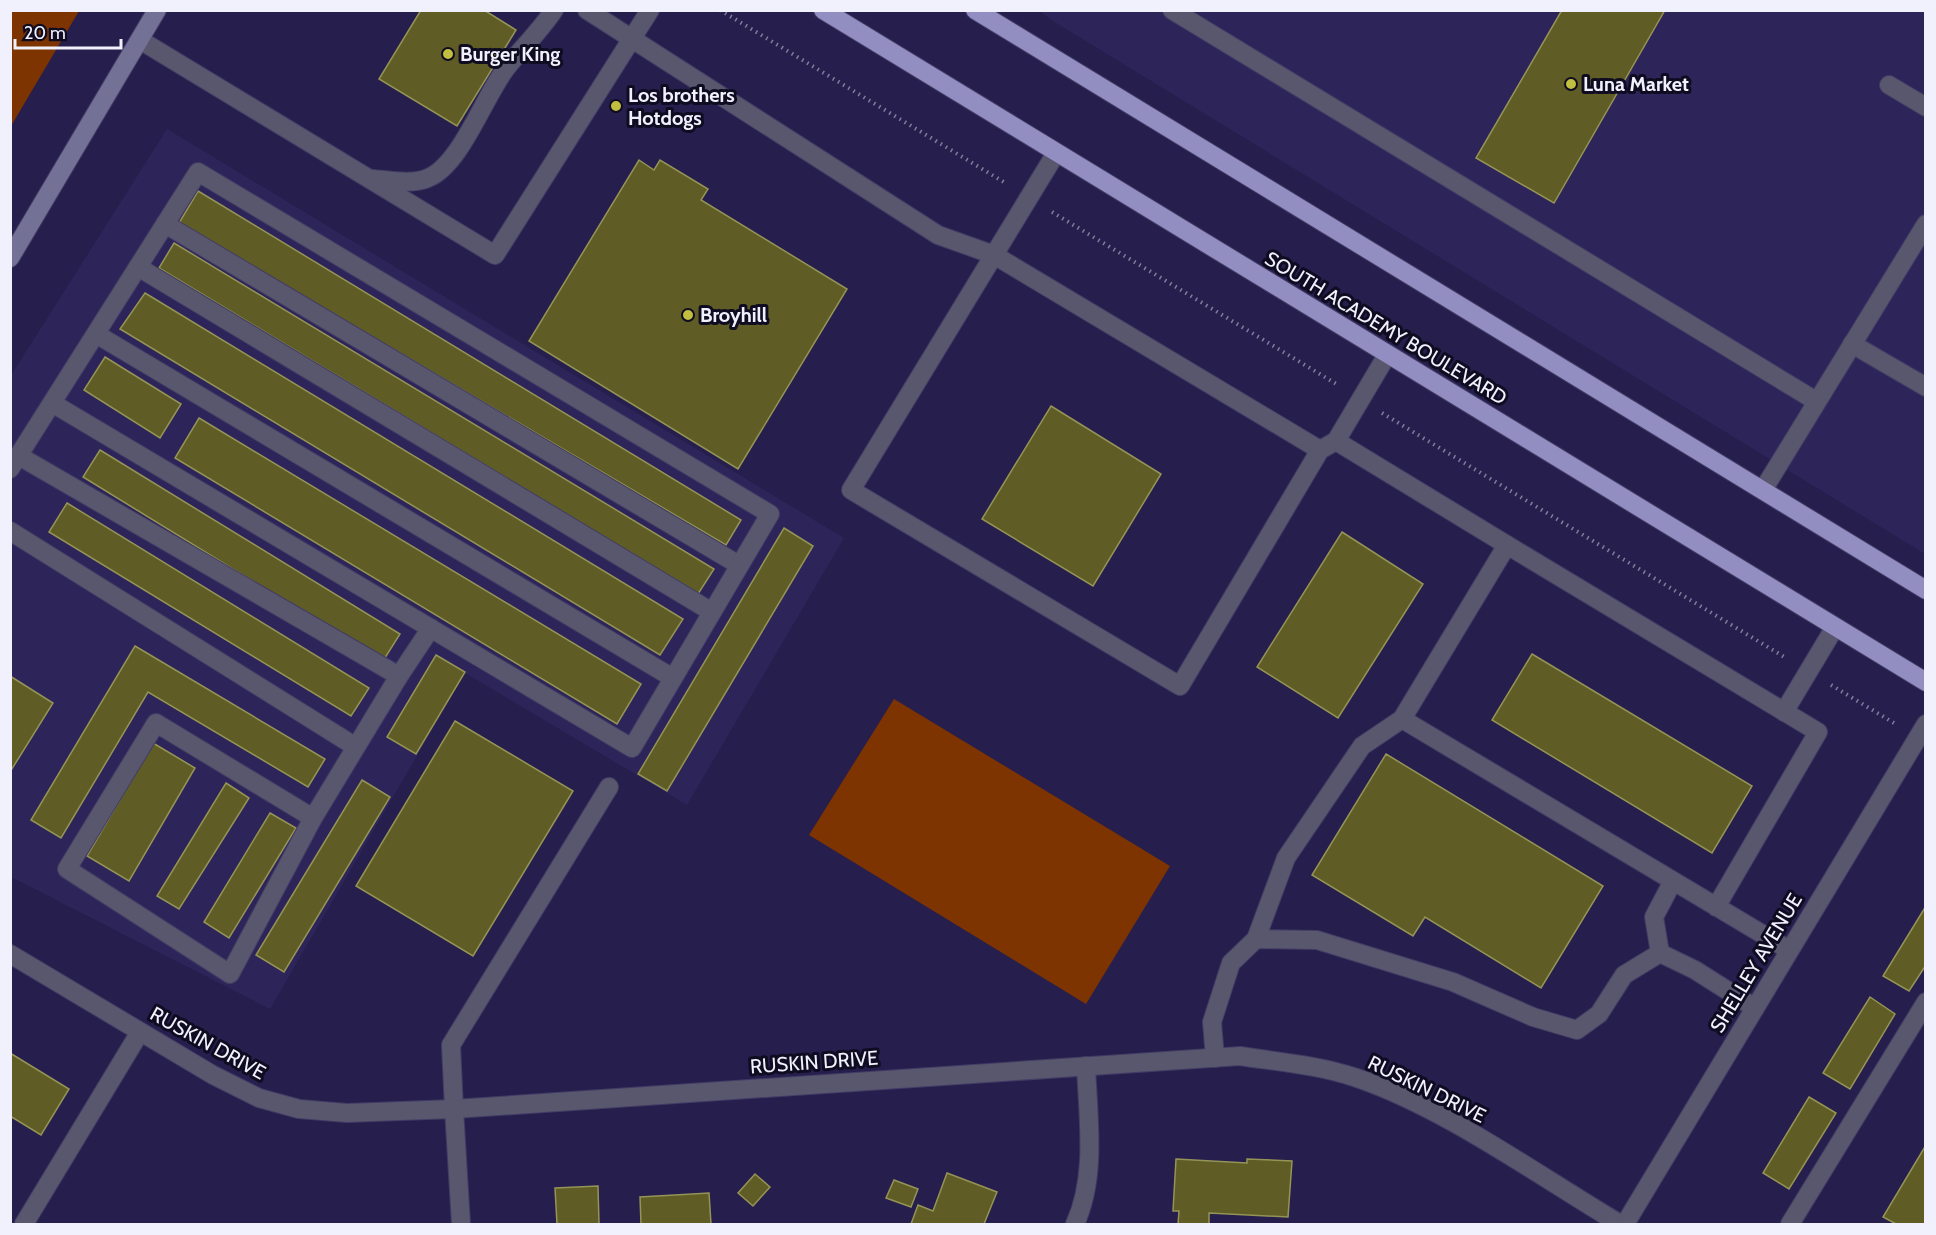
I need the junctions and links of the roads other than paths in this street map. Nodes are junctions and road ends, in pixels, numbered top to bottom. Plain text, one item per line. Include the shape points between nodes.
1 (157, 10) edge
2 (554, 10) edge
3 (587, 10) edge
4 (650, 10) edge
5 (824, 10) edge
6 (975, 10) edge
7 (1172, 10) edge
8 (633, 38) junction
9 (140, 40) junction
10 (1889, 85) dead end
11 (1926, 107) edge
12 (1056, 153) junction
13 (368, 178) junction
14 (165, 224) junction
15 (1926, 224) edge
16 (994, 255) junction
17 (10, 258) edge
18 (138, 267) junction
19 (96, 334) junction
20 (1852, 344) junction
21 (1387, 355) junction
22 (1926, 387) edge
23 (1816, 401) junction
24 (52, 403) junction
25 (1328, 446) junction
26 (15, 462) edge
27 (1763, 490) junction
28 (10, 531) edge
29 (1507, 545) junction
30 (739, 565) junction
31 (1926, 590) edge
32 (712, 612) junction
33 (1835, 627) junction
34 (431, 628) junction
35 (399, 676) junction
36 (673, 678) junction
37 (1926, 682) edge
38 (1784, 712) junction
39 (1402, 719) junction
40 (1921, 731) edge
41 (356, 747) junction
42 (609, 787) dead end
43 (313, 818) junction
44 (1673, 881) junction
45 (1716, 907) junction
46 (1256, 939) junction
47 (1790, 950) junction
48 (1660, 953) junction
49 (10, 954) edge
50 (1926, 1002) edge
51 (1755, 1008) junction
52 (140, 1032) junction
53 (1215, 1058) junction
54 (1086, 1066) junction
55 (454, 1109) junction
56 (24, 1224) edge
57 (461, 1224) edge
58 (1075, 1224) edge
59 (1620, 1224) edge
60 (1625, 1224) edge
61 (1790, 1224) edge

1 - 9 main road
2 - 13 street via 537,36 506,68 446,164 428,178
3 - 8 street
4 - 8 street
5 - 12 highway, SOUTH ACADEMY BOULEVARD
6 - 27 highway
7 - 23 street
8 - 13 street via 495,255
8 - 16 street via 938,235
9 - 13 street
9 - 17 main road
10 - 11 street
12 - 16 street
12 - 21 highway, SOUTH ACADEMY BOULEVARD
14 - 18 street
14 - 30 street
14 - 30 street via 198,172 770,514
15 - 20 street
16 - 25 street
16 - 25 street via 851,490 1180,686
18 - 19 street
18 - 32 street
19 - 24 street
19 - 36 street
20 - 22 street
20 - 23 street
21 - 25 street
21 - 33 highway, SOUTH ACADEMY BOULEVARD
23 - 27 street
24 - 26 street
24 - 34 street
25 - 29 street
26 - 35 street
27 - 31 highway
28 - 41 street
29 - 38 street
29 - 39 street
30 - 32 street
32 - 36 street
33 - 37 highway, SOUTH ACADEMY BOULEVARD
33 - 38 street
34 - 35 street
34 - 36 street via 632,748
35 - 41 street
38 - 45 street via 1818,732
39 - 44 street
39 - 46 street via 1362,746 1286,858
40 - 47 street, SHELLEY AVENUE
41 - 43 street
42 - 55 street via 451,1045
43 - 43 street via 156,723 67,869 230,974
44 - 45 street
44 - 48 street via 1654,917
45 - 47 street
46 - 48 street via 1317,940 1453,982 1533,1017 1577,1030 1599,1014 1624,975
46 - 53 street via 1231,963 1212,1022
47 - 51 street, SHELLEY AVENUE
48 - 51 street
49 - 52 street, RUSKIN DRIVE
50 - 61 street
51 - 60 street, SHELLEY AVENUE
52 - 55 street, RUSKIN DRIVE via 259,1098 299,1109 347,1113
52 - 56 street
53 - 54 street, RUSKIN DRIVE
53 - 59 street, RUSKIN DRIVE via 1240,1056 1306,1065 1357,1078 1450,1122
54 - 55 street, RUSKIN DRIVE
54 - 58 street via 1089,1163 1083,1208
55 - 57 street

